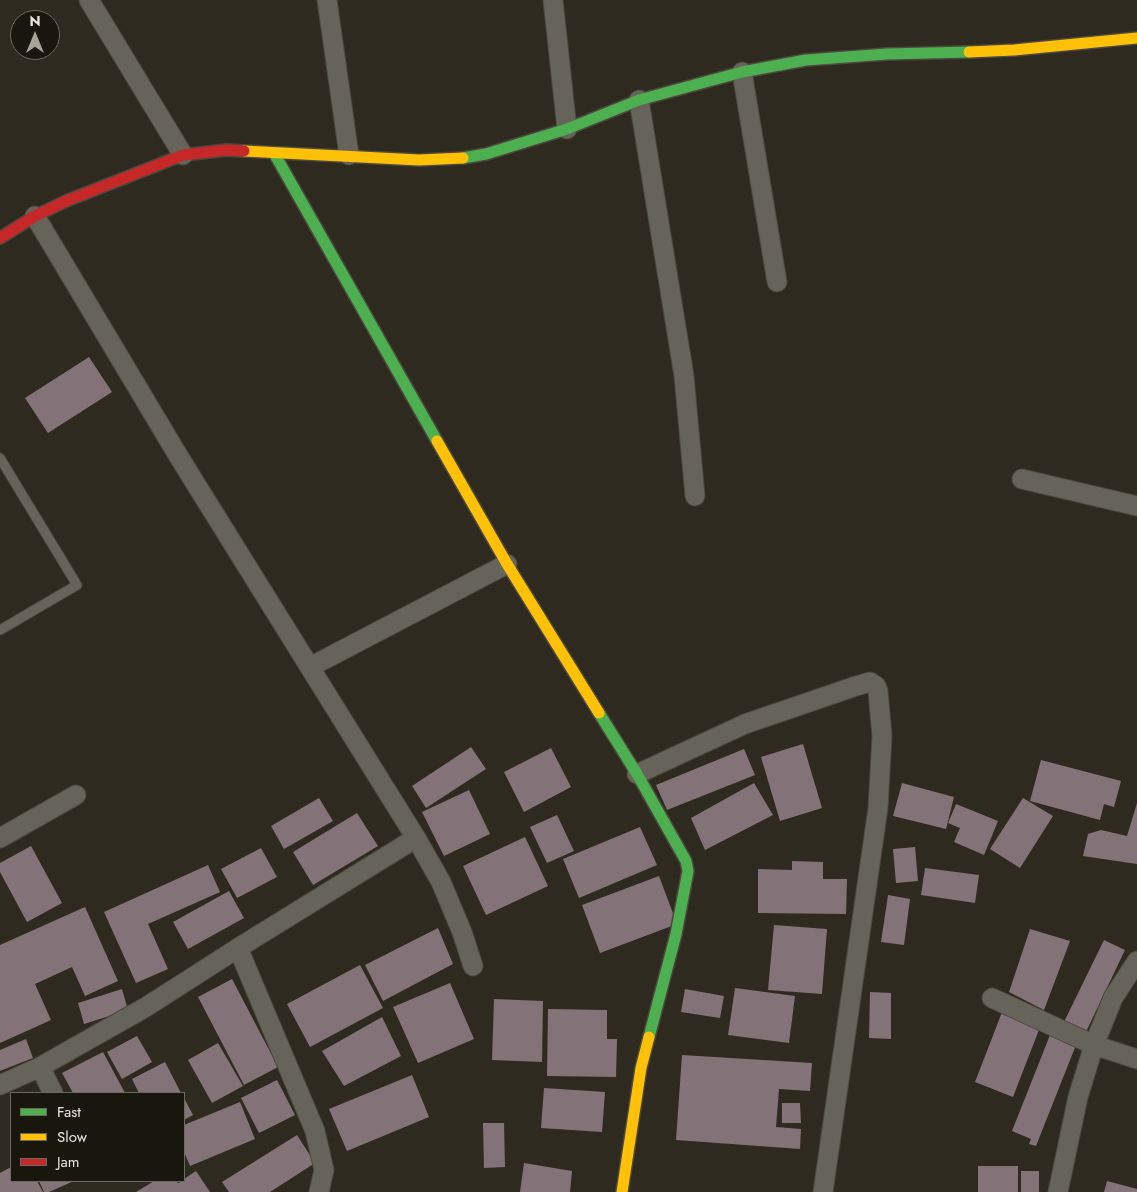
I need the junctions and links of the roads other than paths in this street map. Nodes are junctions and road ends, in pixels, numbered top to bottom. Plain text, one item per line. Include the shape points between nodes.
1 (90, 0) edge
2 (327, 0) edge
3 (552, 0) edge
4 (1137, 38) edge
5 (742, 72) junction
6 (639, 100) junction
7 (567, 129) junction
8 (274, 153) junction
9 (182, 155) junction
10 (349, 155) junction
11 (35, 216) junction
12 (0, 238) edge
13 (777, 282) dead end
14 (0, 458) edge
15 (1022, 479) dead end
16 (694, 496) dead end
17 (1137, 506) edge
18 (507, 564) junction
19 (0, 630) edge
20 (310, 667) junction
21 (637, 774) junction
22 (76, 795) dead end
23 (0, 838) edge
24 (416, 838) junction
25 (238, 948) junction
26 (1137, 961) edge
27 (473, 966) dead end
28 (992, 998) dead end
29 (1094, 1045) junction
30 (1137, 1059) edge
31 (40, 1067) junction
32 (0, 1085) edge
33 (52, 1092) edge
34 (319, 1192) edge
35 (622, 1192) edge
36 (823, 1192) edge
37 (1058, 1192) edge

1 - 9 street
2 - 10 street
3 - 7 street
4 - 5 street via 1014,50 806,60
5 - 6 street
5 - 13 street
6 - 7 street
6 - 16 street via 684,376
7 - 10 street via 486,154 452,159
8 - 9 street via 226,150
8 - 10 street
8 - 18 street
9 - 11 street
11 - 12 street
11 - 20 street via 179,458
14 - 19 lane via 77,585
15 - 17 street
18 - 20 street
18 - 21 street
20 - 24 street
21 - 35 street via 686,861 688,871 676,934 641,1068
21 - 36 street via 744,724 870,682 876,686 882,736 878,808
22 - 23 street
24 - 25 street
24 - 27 street via 441,882
25 - 31 street via 146,1007
25 - 34 street via 315,1131 324,1170
26 - 29 street via 1113,998
28 - 29 street
29 - 30 street
29 - 37 street via 1078,1097
31 - 32 street
31 - 33 street

